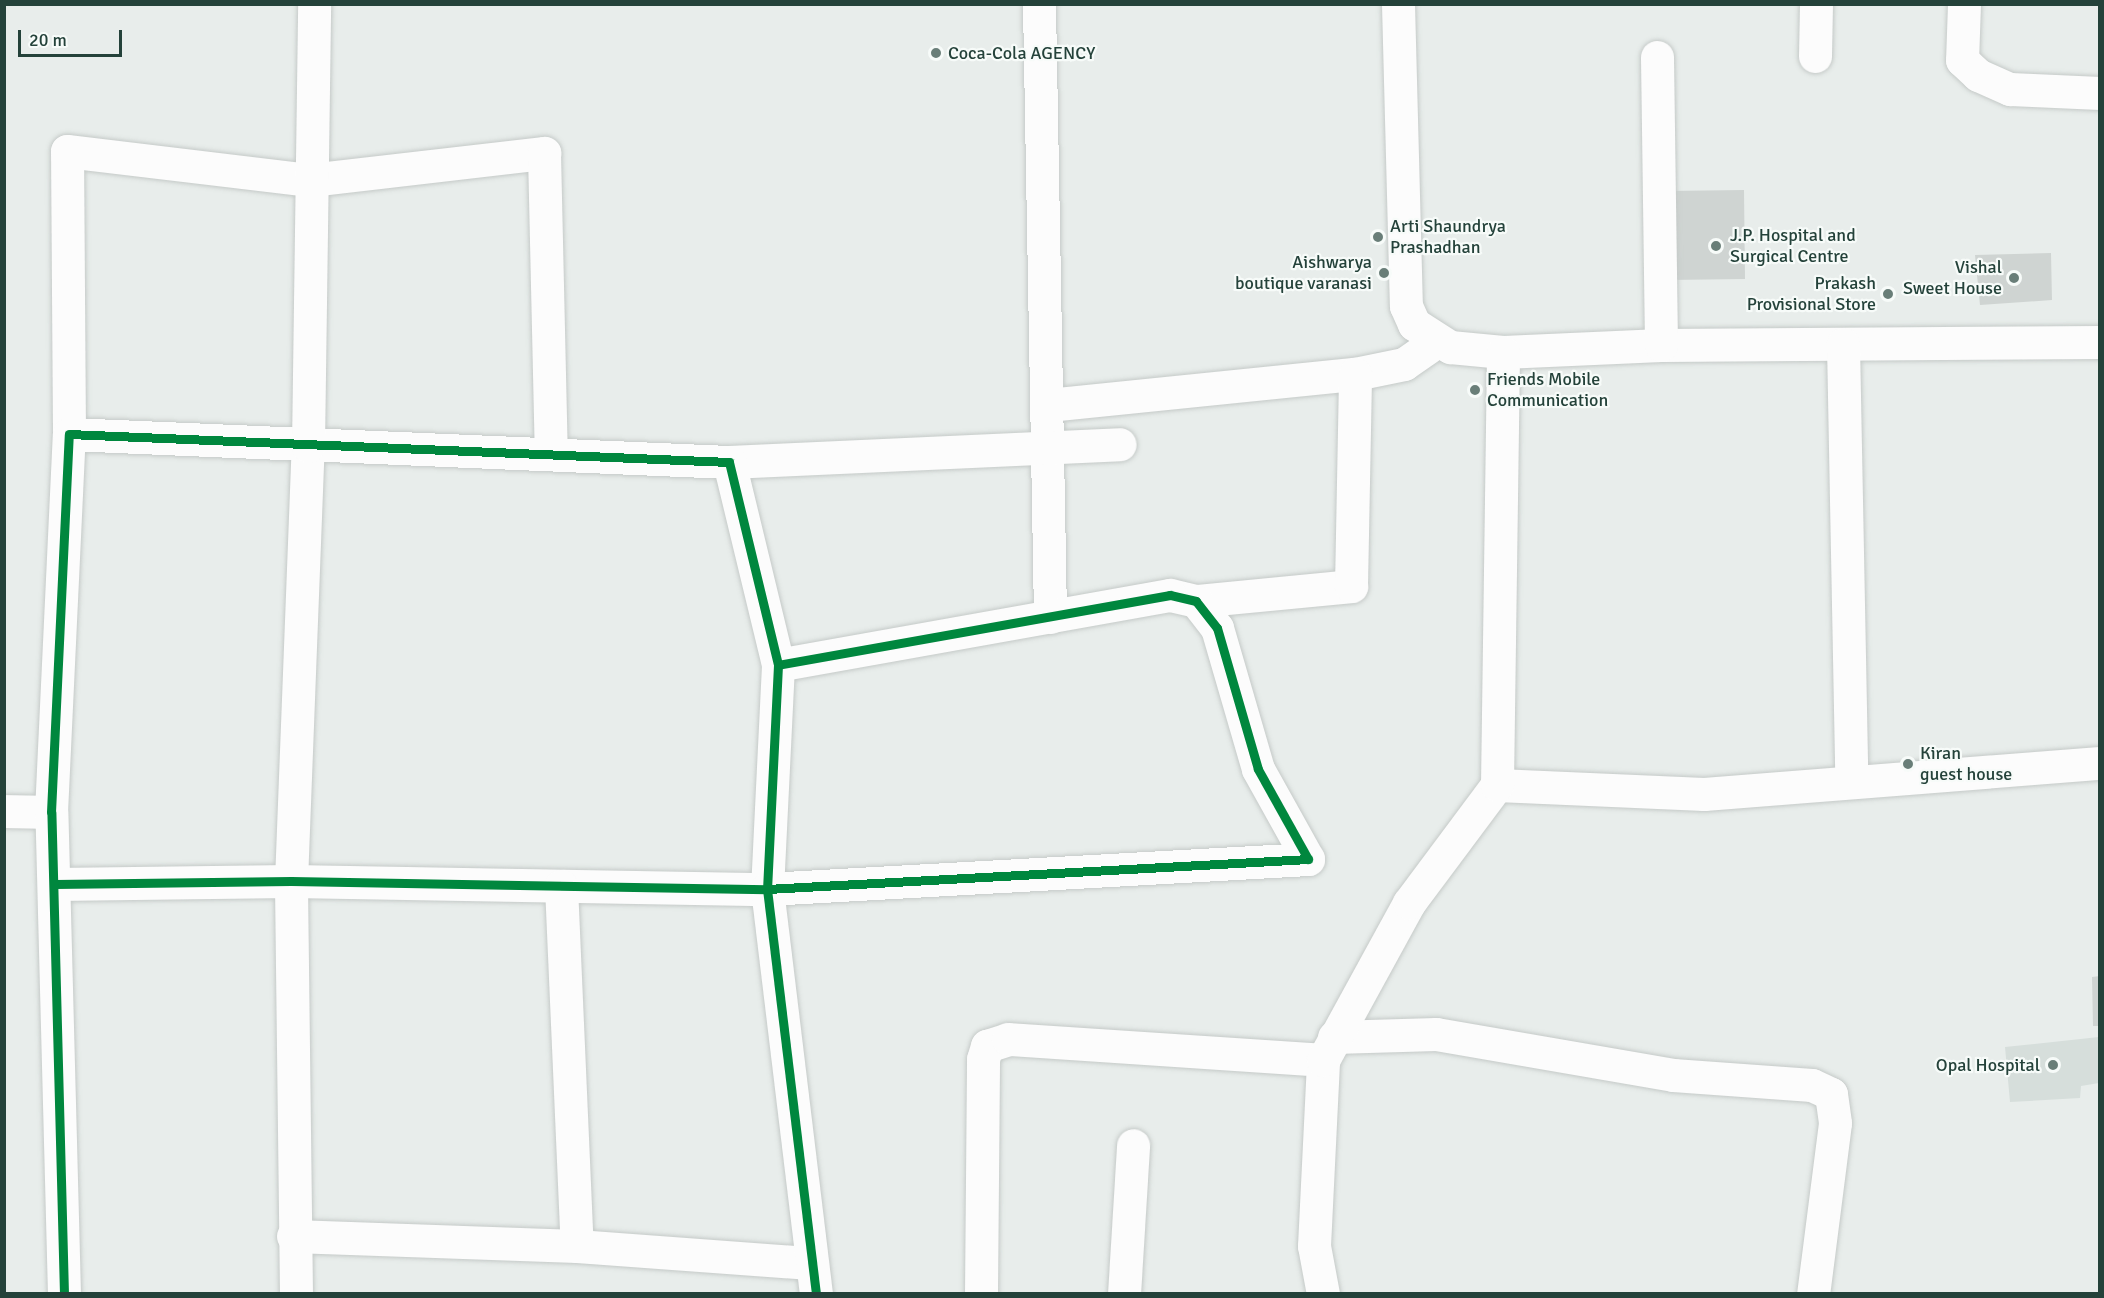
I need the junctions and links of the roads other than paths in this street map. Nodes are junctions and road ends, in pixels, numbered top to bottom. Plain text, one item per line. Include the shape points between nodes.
1 (314, 4) edge
2 (1039, 4) edge
3 (1398, 4) edge
4 (1816, 4) edge
5 (1964, 4) edge
6 (1815, 56) dead end
7 (1657, 57) dead end
8 (2100, 93) edge
9 (310, 180) junction
10 (1437, 341) junction
11 (2100, 342) edge
12 (1843, 344) junction
13 (1661, 345) junction
14 (1503, 352) junction
15 (1355, 374) junction
16 (1048, 405) junction
17 (69, 434) junction
18 (1120, 444) dead end
19 (308, 446) junction
20 (1049, 447) junction
21 (550, 454) junction
22 (729, 462) junction
23 (1196, 601) junction
24 (1050, 617) junction
25 (778, 665) junction
26 (2100, 763) edge
27 (1851, 780) junction
28 (1497, 785) junction
29 (4, 811) edge
30 (51, 812) junction
31 (291, 881) junction
32 (55, 884) junction
33 (561, 886) junction
34 (767, 889) junction
35 (1328, 1049) junction
36 (1133, 1145) dead end
37 (293, 1236) junction
38 (577, 1246) junction
39 (813, 1278) edge
40 (64, 1293) edge
41 (296, 1293) edge
42 (981, 1293) edge
43 (1124, 1293) edge
44 (1323, 1293) edge
45 (1813, 1293) edge

1 - 9 street
2 - 16 street
3 - 10 street via 1406,306 1414,324
4 - 6 street
5 - 8 street via 1962,60 1978,75 2010,89
7 - 13 street
9 - 17 street via 67,150
9 - 19 street
9 - 21 street via 544,153
10 - 14 street
10 - 15 street via 1404,364
11 - 12 street
12 - 13 street
12 - 27 street
13 - 14 street
14 - 28 street
15 - 16 street
15 - 23 street via 1351,586
16 - 20 street
17 - 19 street
17 - 30 street
18 - 20 street
19 - 21 street
19 - 31 street
20 - 22 street
20 - 24 street
21 - 22 street
22 - 25 street
23 - 24 street via 1170,595
23 - 34 street via 1217,628 1258,769 1308,859
24 - 25 street
25 - 34 street
26 - 27 street
27 - 28 street via 1704,794
28 - 35 street via 1409,903
29 - 30 street
30 - 32 street
31 - 32 street
31 - 33 street
31 - 37 street
32 - 40 street
33 - 34 street
33 - 38 street
34 - 39 street
35 - 42 street via 1008,1039 987,1046 983,1059
35 - 44 street via 1314,1246
35 - 45 street via 1436,1034 1673,1075 1812,1085 1831,1094 1835,1123
36 - 43 street
37 - 38 street
37 - 41 street
38 - 39 street

